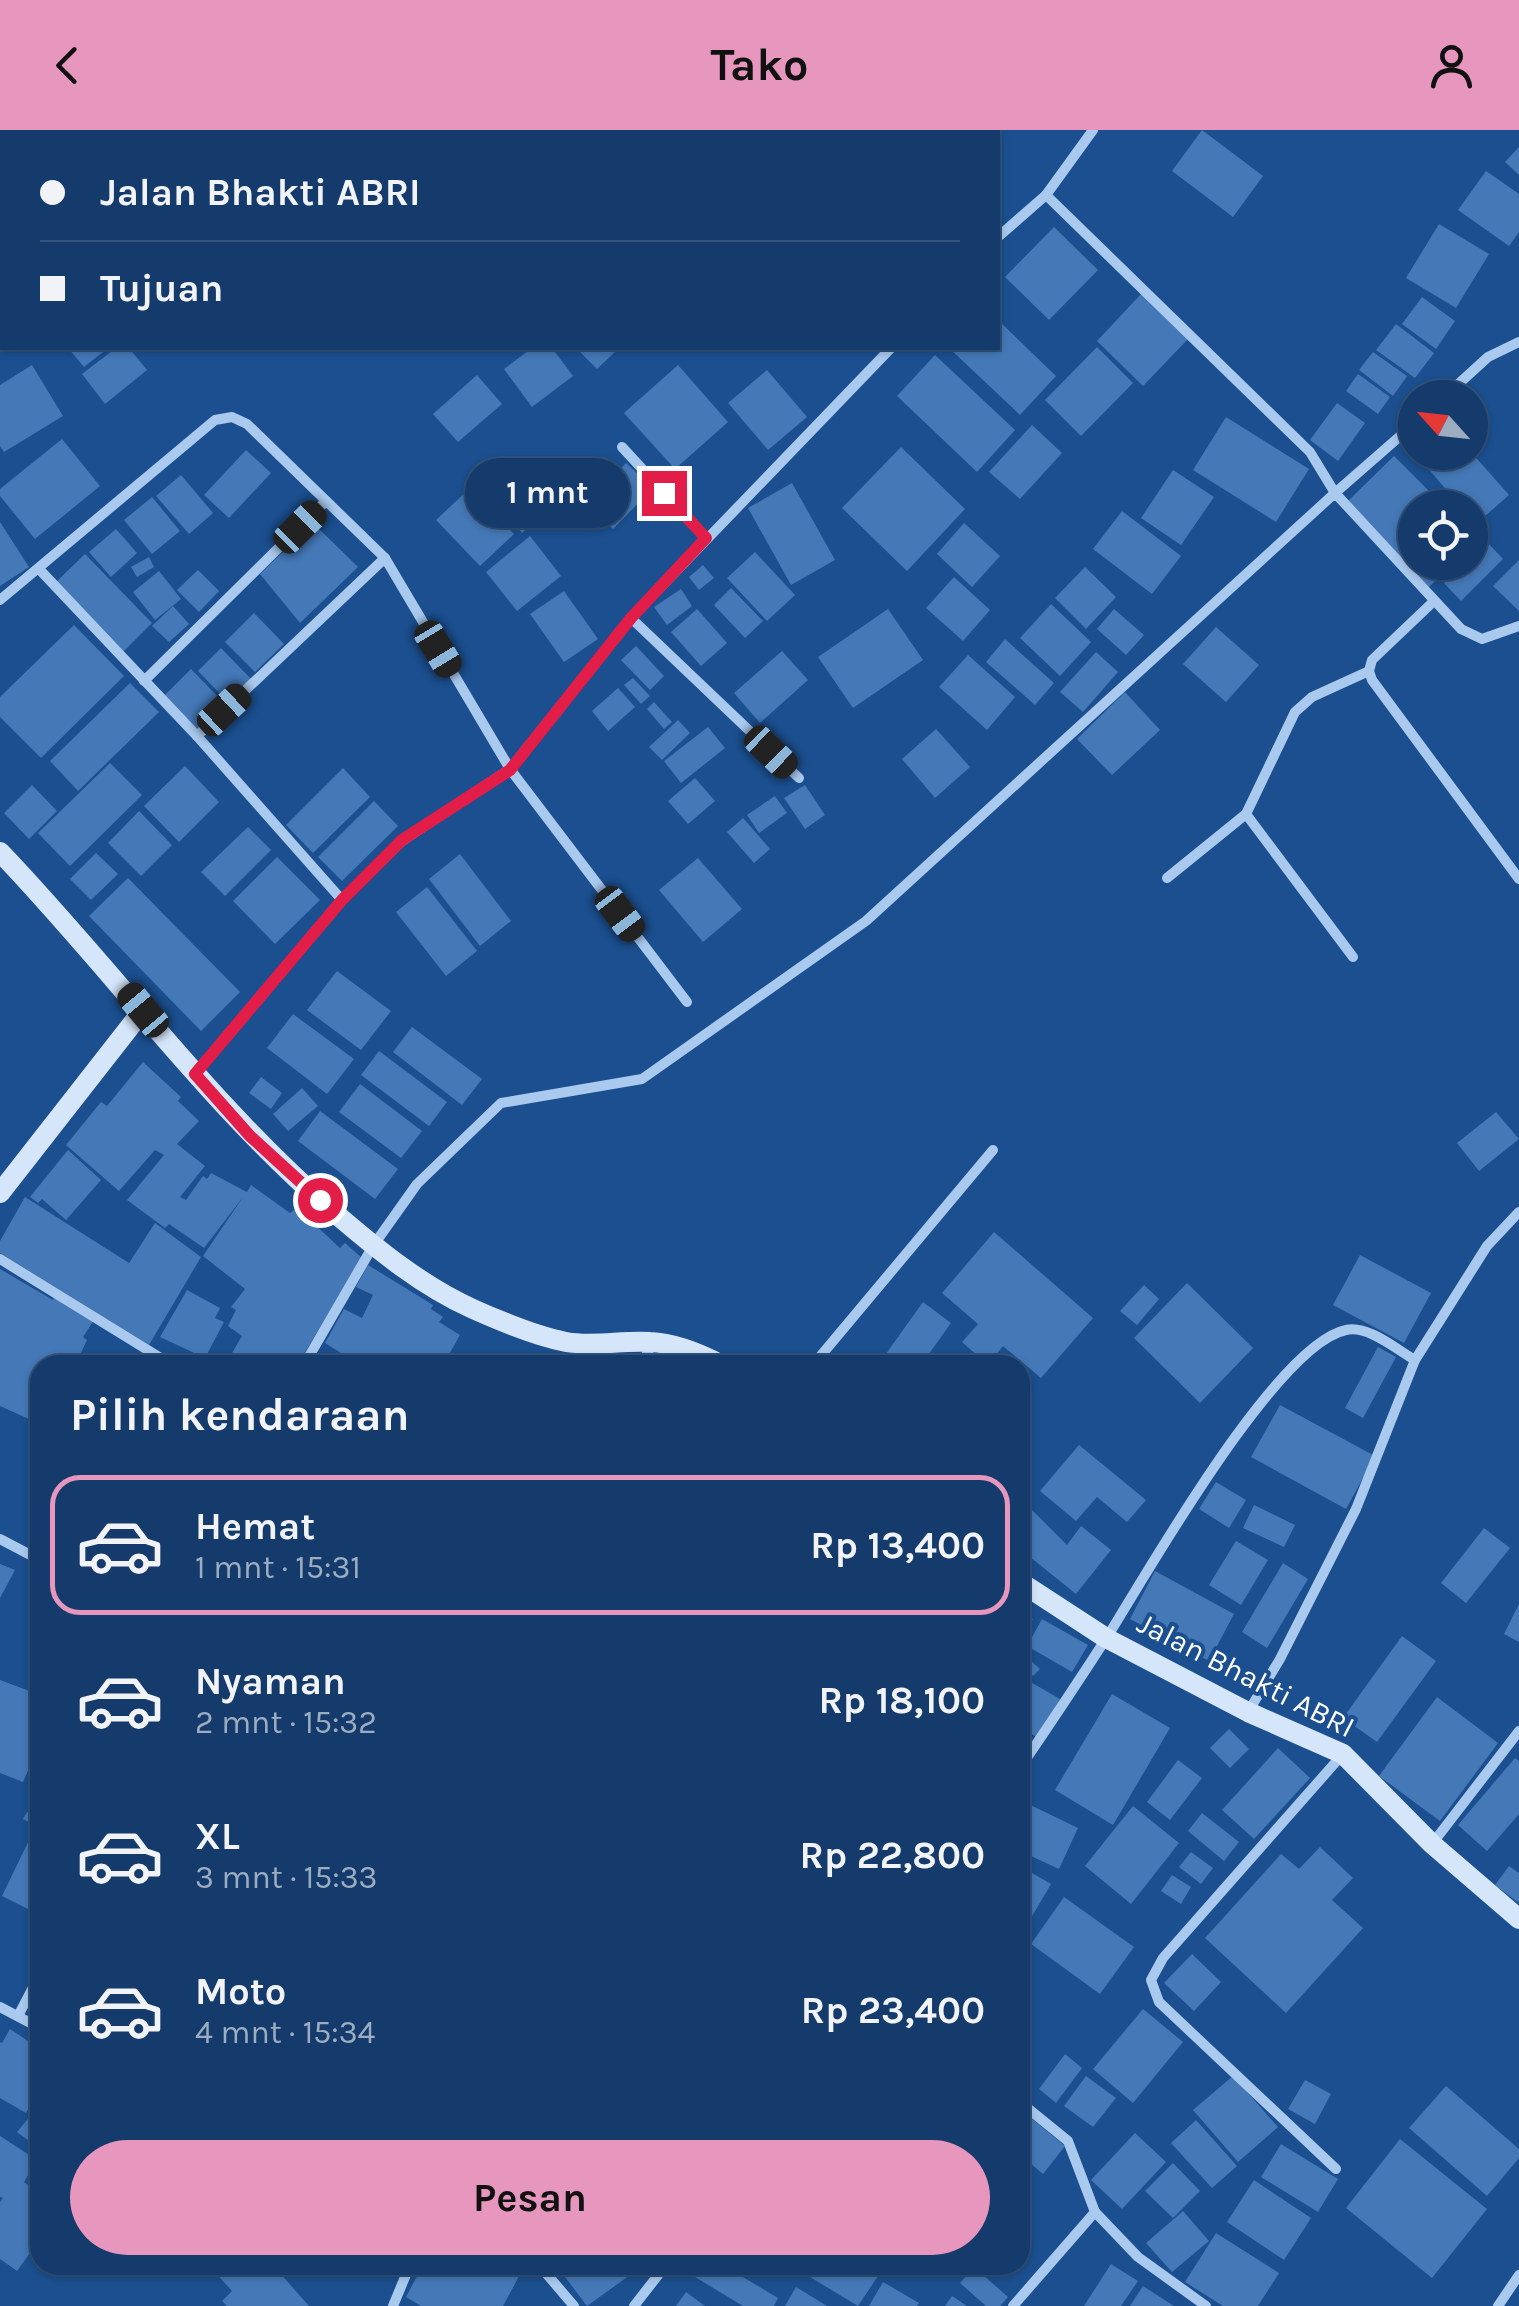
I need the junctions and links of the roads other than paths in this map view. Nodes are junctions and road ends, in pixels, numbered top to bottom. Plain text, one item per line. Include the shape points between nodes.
1 (1094, 130) edge
2 (1046, 195) junction
3 (1000, 235) edge
4 (1519, 342) edge
5 (888, 350) edge
6 (1463, 380) edge
7 (1398, 437) edge
8 (622, 447) dead end
9 (1335, 494) junction
10 (326, 501) junction
11 (706, 538) junction
12 (384, 558) junction
13 (38, 570) junction
14 (0, 600) edge
15 (1433, 602) junction
16 (631, 618) junction
17 (1519, 626) edge
18 (1369, 671) junction
19 (144, 681) junction
20 (198, 736) junction
21 (510, 770) junction
22 (799, 778) dead end
23 (1246, 814) junction
24 (0, 852) edge
25 (1167, 878) dead end
26 (1519, 879) edge
27 (342, 900) junction
28 (1353, 957) dead end
29 (687, 1002) dead end
30 (143, 1010) junction
31 (195, 1074) junction
32 (993, 1150) dead end
33 (0, 1193) edge
34 (1519, 1212) edge
35 (373, 1246) junction
36 (0, 1259) edge
37 (654, 1342) junction
38 (156, 1355) edge
39 (310, 1355) edge
40 (646, 1355) edge
41 (702, 1355) edge
42 (821, 1355) edge
43 (1415, 1360) junction
44 (0, 1539) edge
45 (30, 1555) edge
46 (1030, 1589) edge
47 (1106, 1638) junction
48 (1248, 1712) junction
49 (1519, 1731) edge
50 (1030, 1753) edge
51 (1343, 1754) junction
52 (1432, 1844) junction
53 (1519, 1919) edge
54 (30, 1993) edge
55 (0, 2007) edge
56 (18, 2016) junction
57 (30, 2023) edge
58 (1030, 2109) edge
59 (1336, 2169) dead end
60 (1095, 2212) junction
61 (406, 2275) edge
62 (547, 2275) edge
63 (658, 2275) edge
64 (1519, 2275) edge
65 (392, 2306) edge
66 (574, 2306) edge
67 (634, 2306) edge
68 (1014, 2306) edge
69 (1206, 2306) edge
70 (1498, 2306) edge

1 - 2 street
2 - 3 street
2 - 9 street via 1310,452
4 - 6 street
5 - 11 street
7 - 9 street
8 - 11 street
9 - 15 street
9 - 35 street via 866,921 642,1079 501,1103 416,1184
10 - 12 street
10 - 13 street via 247,424 232,417 215,420
10 - 19 street
11 - 16 street
12 - 20 street
12 - 21 street
13 - 14 street
13 - 19 street
15 - 17 street via 1482,639
15 - 18 street via 1380,650
16 - 21 street
16 - 22 street
18 - 23 street via 1312,696 1295,712
18 - 26 street
19 - 20 street
20 - 27 street
21 - 27 street via 402,840
21 - 29 street
23 - 25 street
23 - 28 street
24 - 30 street
27 - 31 street
30 - 31 street
30 - 33 street
31 - 35 street via 264,1150
32 - 42 street
34 - 43 street via 1487,1246
35 - 37 street via 424,1282 506,1323 568,1342
35 - 39 street
36 - 38 street
37 - 40 street
37 - 41 street
43 - 47 street via 1360,1329 1328,1338 1292,1367 1239,1430
43 - 48 street via 1356,1509
44 - 45 street
46 - 47 street, Jalan Bhakti ABRI
47 - 48 street, Jalan Bhakti ABRI
47 - 50 street
48 - 51 street, Jalan Bhakti ABRI
49 - 52 street
51 - 52 street, Jalan Bhakti ABRI
51 - 59 street via 1163,1958 1151,1980 1158,2002
52 - 53 street, Jalan Bhakti ABRI
54 - 56 street
55 - 56 street
56 - 57 street
58 - 60 street via 1068,2142
60 - 68 street
60 - 69 street via 1138,2257
61 - 65 street
62 - 66 street
63 - 67 street
64 - 70 street

